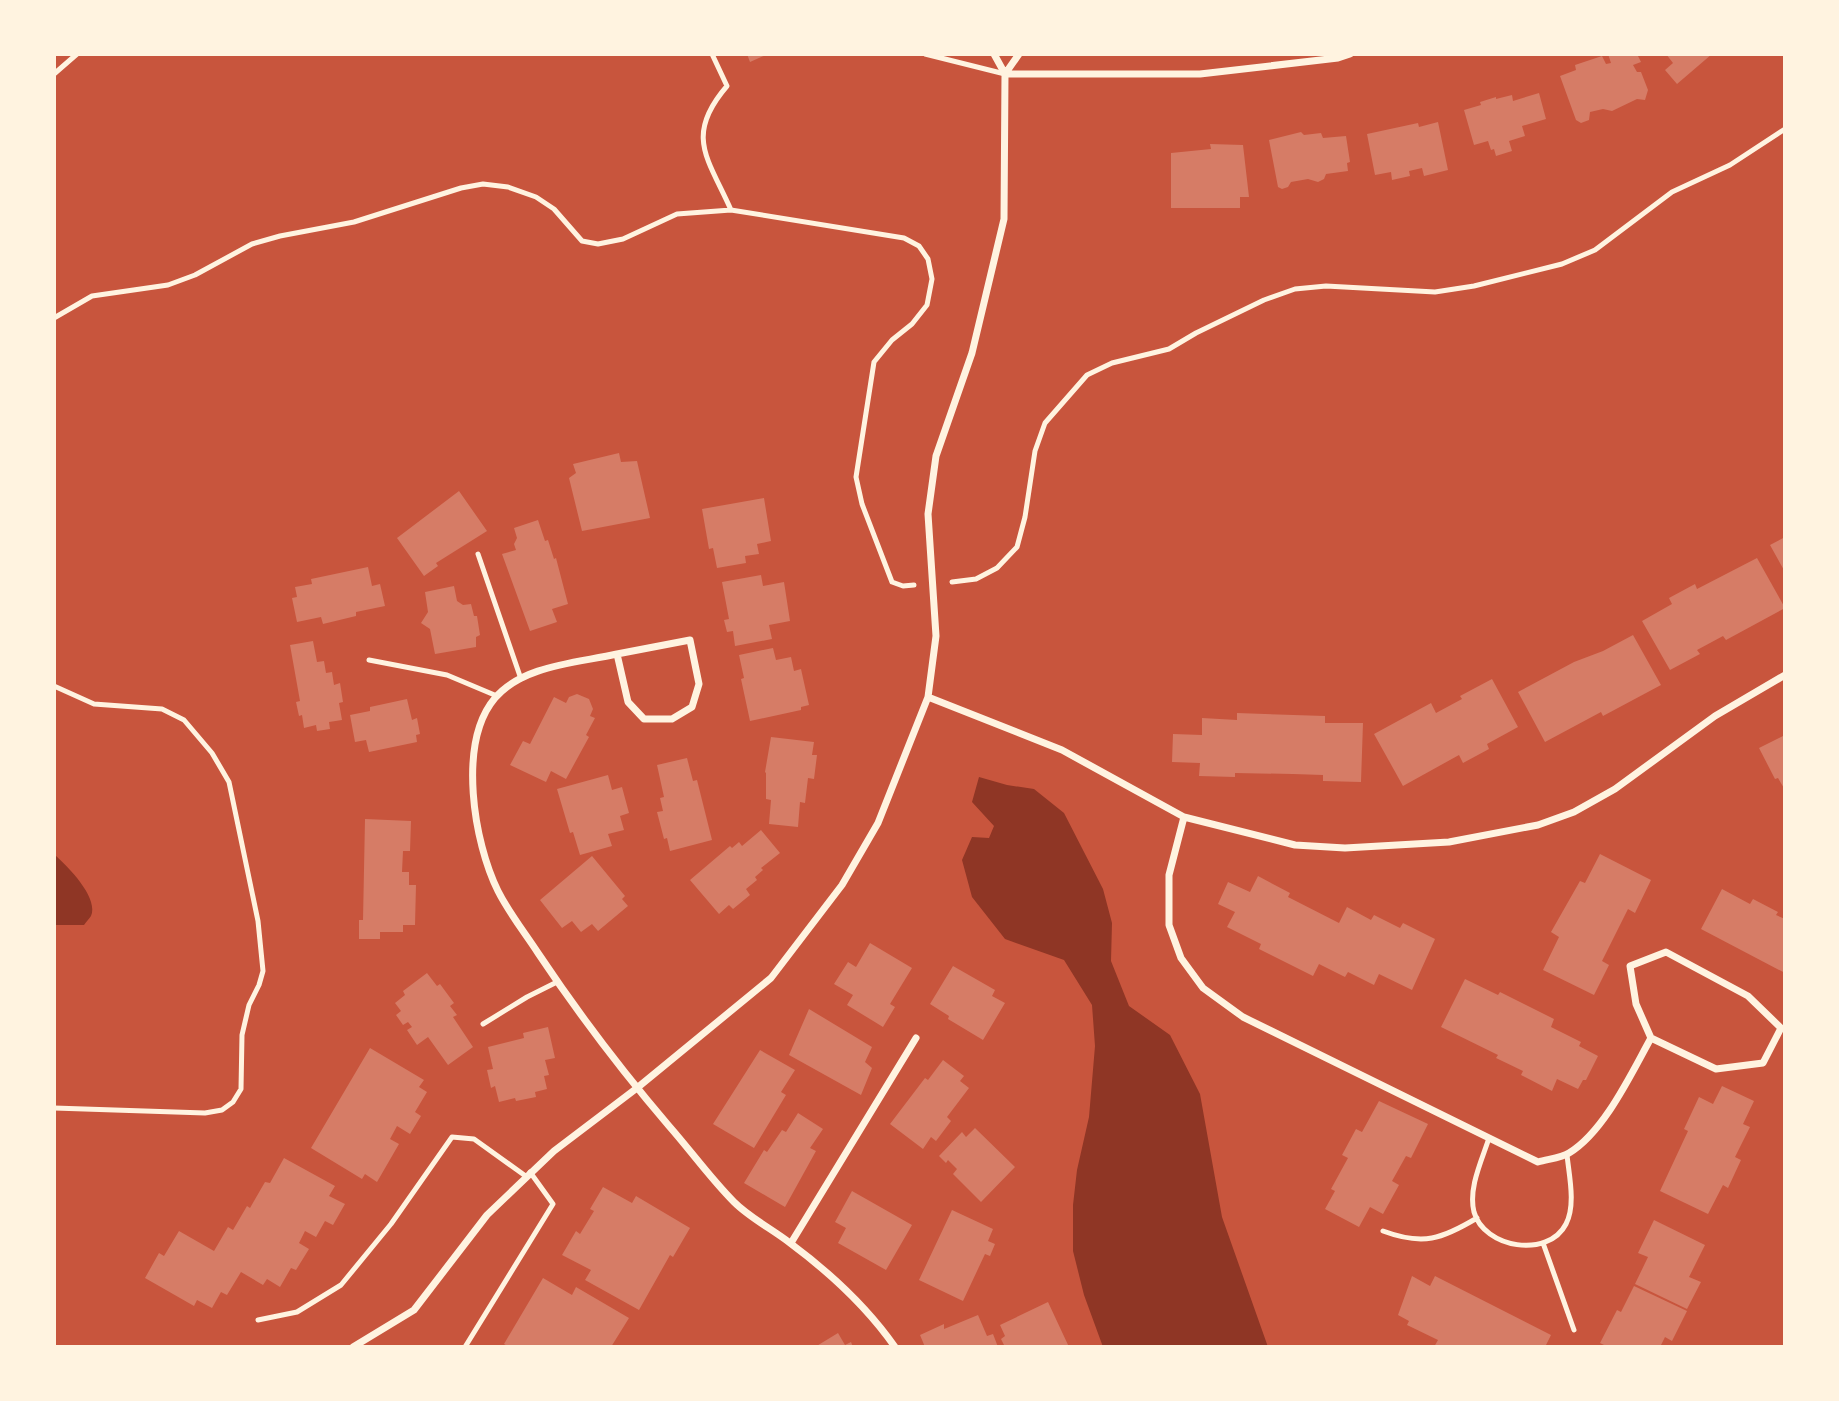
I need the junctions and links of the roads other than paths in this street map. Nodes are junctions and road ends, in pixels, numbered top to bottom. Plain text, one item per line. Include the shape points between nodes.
1 (77, 54) edge
2 (712, 54) edge
3 (994, 54) edge
4 (1019, 54) edge
5 (1350, 54) edge
6 (928, 55) edge
7 (54, 64) edge
8 (63, 66) junction
9 (54, 74) edge
10 (1005, 74) junction
11 (1785, 129) edge
12 (731, 210) junction
13 (54, 318) edge
14 (478, 554) dead end
15 (952, 582) dead end
16 (914, 585) dead end
17 (617, 654) junction
18 (369, 660) dead end
19 (1785, 675) edge
20 (521, 679) junction
21 (54, 686) edge
22 (497, 696) junction
23 (928, 697) junction
24 (1184, 817) junction
25 (557, 982) junction
26 (483, 1024) dead end
27 (916, 1038) dead end
28 (1651, 1038) junction
29 (637, 1087) junction
30 (54, 1108) edge
31 (1489, 1138) junction
32 (1567, 1154) junction
33 (528, 1175) junction
34 (1477, 1218) junction
35 (1384, 1231) dead end
36 (791, 1243) junction
37 (1543, 1243) junction
38 (258, 1320) dead end
39 (1574, 1330) dead end
40 (353, 1347) edge
41 (465, 1347) edge
42 (895, 1347) edge

1 - 8 lane
2 - 12 lane via 727,86 711,105 702,145
3 - 10 street
4 - 10 street
5 - 10 street via 1200,74
6 - 10 lane
7 - 8 lane
8 - 9 lane
10 - 23 street via 1004,219 972,353 936,456 928,513 936,636
11 - 15 lane via 1730,165 1672,192 1595,250 1562,264 1436,292 1325,286 1295,289 1255,304 1169,349 1112,363 1087,375 1045,423 1035,451 1017,547 997,568 976,579
12 - 13 lane via 677,214 623,239 598,244 582,241 554,209 536,197 483,184 354,222 252,244 195,275 168,285 92,296
12 - 16 lane via 904,238 919,246 928,259 932,279 927,305 874,362 856,477 892,582
14 - 20 lane
17 - 17 street via 628,702 644,719 673,719 692,707 699,684 690,640
17 - 20 street via 529,673
18 - 22 lane via 447,675
19 - 24 street via 1715,716 1615,789 1538,825 1449,842 1345,848 1295,845
20 - 22 street
21 - 30 lane via 94,704 162,709 184,720 212,753 229,782 263,971 242,1035 241,1089 222,1110 179,1113
22 - 25 street via 483,714 474,758 482,853 499,892
23 - 24 street via 1062,750
23 - 29 street via 878,823 842,885 771,978
24 - 31 street via 1170,875 1169,925 1181,958 1203,988 1243,1017
25 - 26 lane
25 - 29 street
27 - 36 street
28 - 28 street via 1716,1069 1763,1063 1781,1028 1748,996 1666,952 1630,966 1636,1004
28 - 32 street via 1613,1107 1583,1143
29 - 33 street
29 - 36 street via 736,1204
31 - 32 street via 1538,1162
31 - 34 lane via 1473,1198
32 - 37 lane via 1570,1204 1566,1224 1552,1241
33 - 38 lane via 474,1139 452,1137 341,1285 297,1312
33 - 40 street via 487,1215 414,1310
33 - 41 lane via 553,1204
34 - 35 lane via 1441,1238 1424,1241
34 - 37 lane via 1497,1239 1511,1244
36 - 42 street via 876,1320
37 - 39 lane

